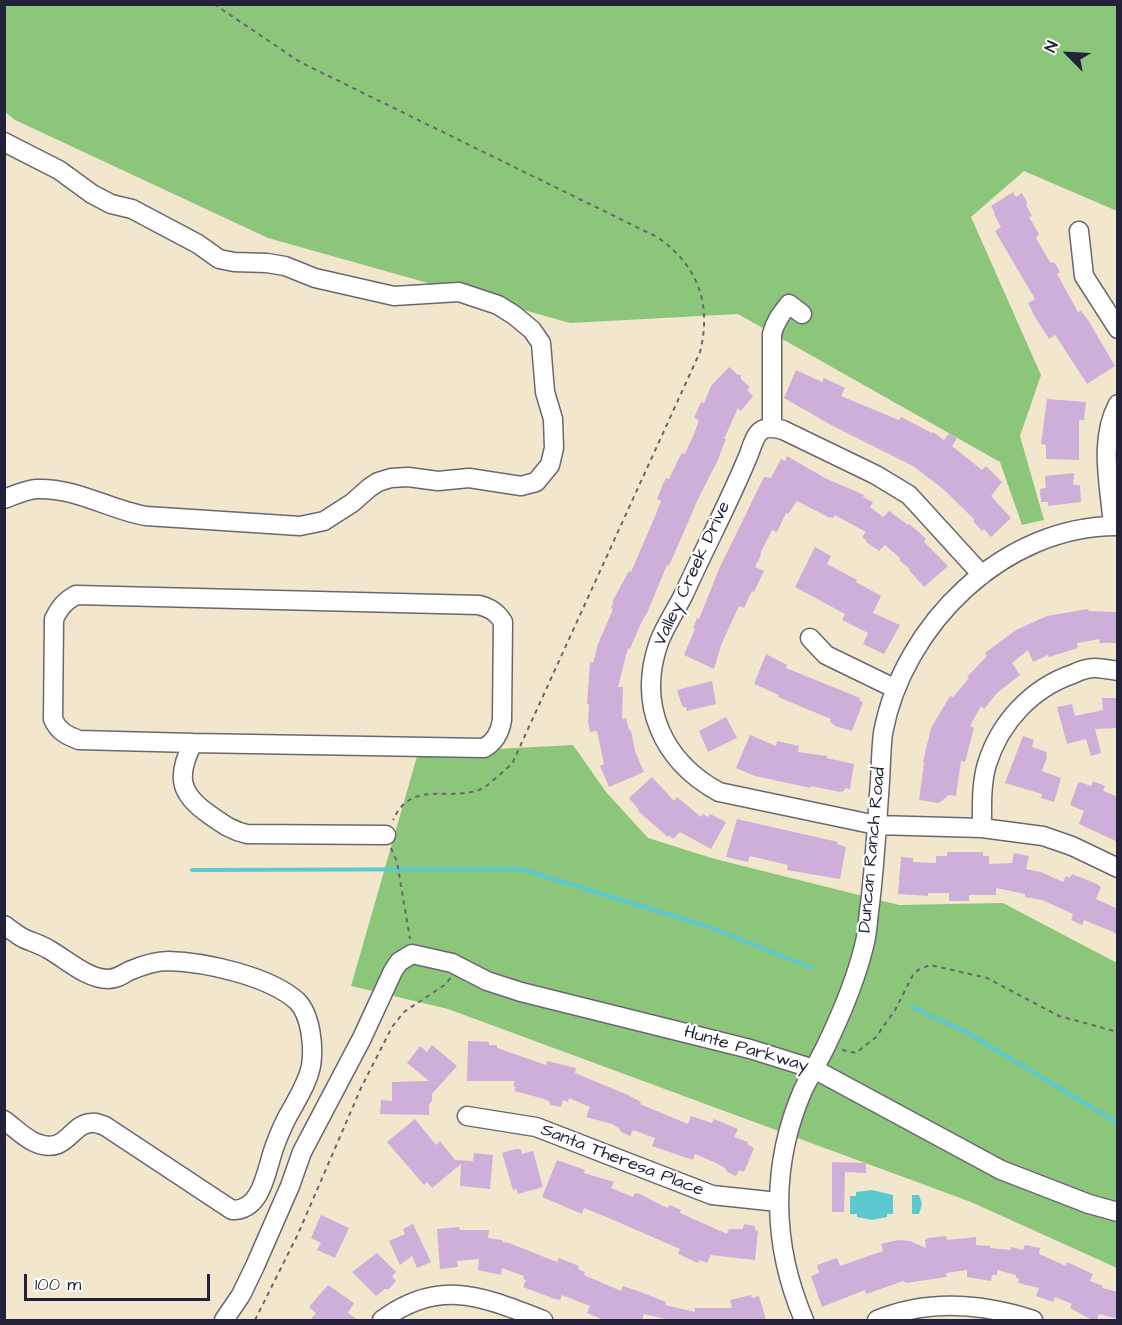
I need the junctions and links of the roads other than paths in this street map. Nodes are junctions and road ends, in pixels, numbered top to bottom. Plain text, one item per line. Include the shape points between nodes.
1 (4, 142) edge
2 (1079, 231) dead end
3 (802, 314) dead end
4 (1118, 329) edge
5 (1118, 404) edge
6 (768, 428) junction
7 (4, 499) edge
8 (1115, 526) edge
9 (982, 575) junction
10 (810, 638) dead end
11 (1118, 671) edge
12 (896, 689) junction
13 (193, 743) junction
14 (876, 825) junction
15 (982, 828) junction
16 (386, 835) road end
17 (1118, 868) edge
18 (4, 924) edge
19 (814, 1070) junction
20 (467, 1116) dead end
21 (4, 1120) edge
22 (778, 1202) junction
23 (1118, 1212) edge
24 (224, 1320) edge
25 (382, 1320) edge
26 (543, 1320) edge
27 (804, 1320) edge
28 (877, 1320) edge
29 (1033, 1320) edge

1 - 7 street via 59,170 92,194 132,209 219,259 285,266 315,278 394,296 459,292 498,305 532,330 541,343 554,448 542,477 529,484 469,478 391,478 378,482 324,521 300,526 146,516 43,489
2 - 4 street via 1084,276
3 - 6 street via 789,304 774,327
5 - 8 street via 1106,450
6 - 9 street via 783,430 909,495
6 - 14 street, Valley Creek Drive via 755,436 659,643 650,682 654,716 673,753 692,774 718,792
8 - 9 street, Duncan Ranch Road via 1051,538 1014,554
9 - 12 street, Duncan Ranch Road via 937,618
10 - 12 street via 826,654
11 - 15 street via 1094,668 1065,676 1017,710 998,737 986,767
12 - 14 street, Duncan Ranch Road via 883,734
13 - 13 street via 484,748 495,739 502,720 503,622 479,604 76,595 67,600 54,619 53,719 61,732 79,740
13 - 16 street via 185,758 186,795 232,831
14 - 15 street, Valley Creek Drive
14 - 19 street, Duncan Ranch Road via 865,942 849,991
15 - 17 street, Valley Creek Drive via 1043,836
18 - 21 street via 90,974 107,979 147,964 169,961 248,975 297,1001 312,1042 311,1066 302,1094 285,1122 256,1198 239,1210 232,1210 105,1126 92,1122 81,1125 62,1142 45,1146
19 - 22 street, Duncan Ranch Road via 790,1124
19 - 23 street, Hunte Parkway via 1001,1170
19 - 24 street, Hunte Parkway via 750,1048 521,992 443,960 412,954 393,971 302,1152 255,1266
20 - 22 street, Santa Theresa Place via 536,1127 712,1195
22 - 27 street, Duncan Ranch Road via 784,1263
25 - 26 street via 421,1299 450,1294 493,1301
28 - 29 street via 920,1308 959,1305 995,1309

